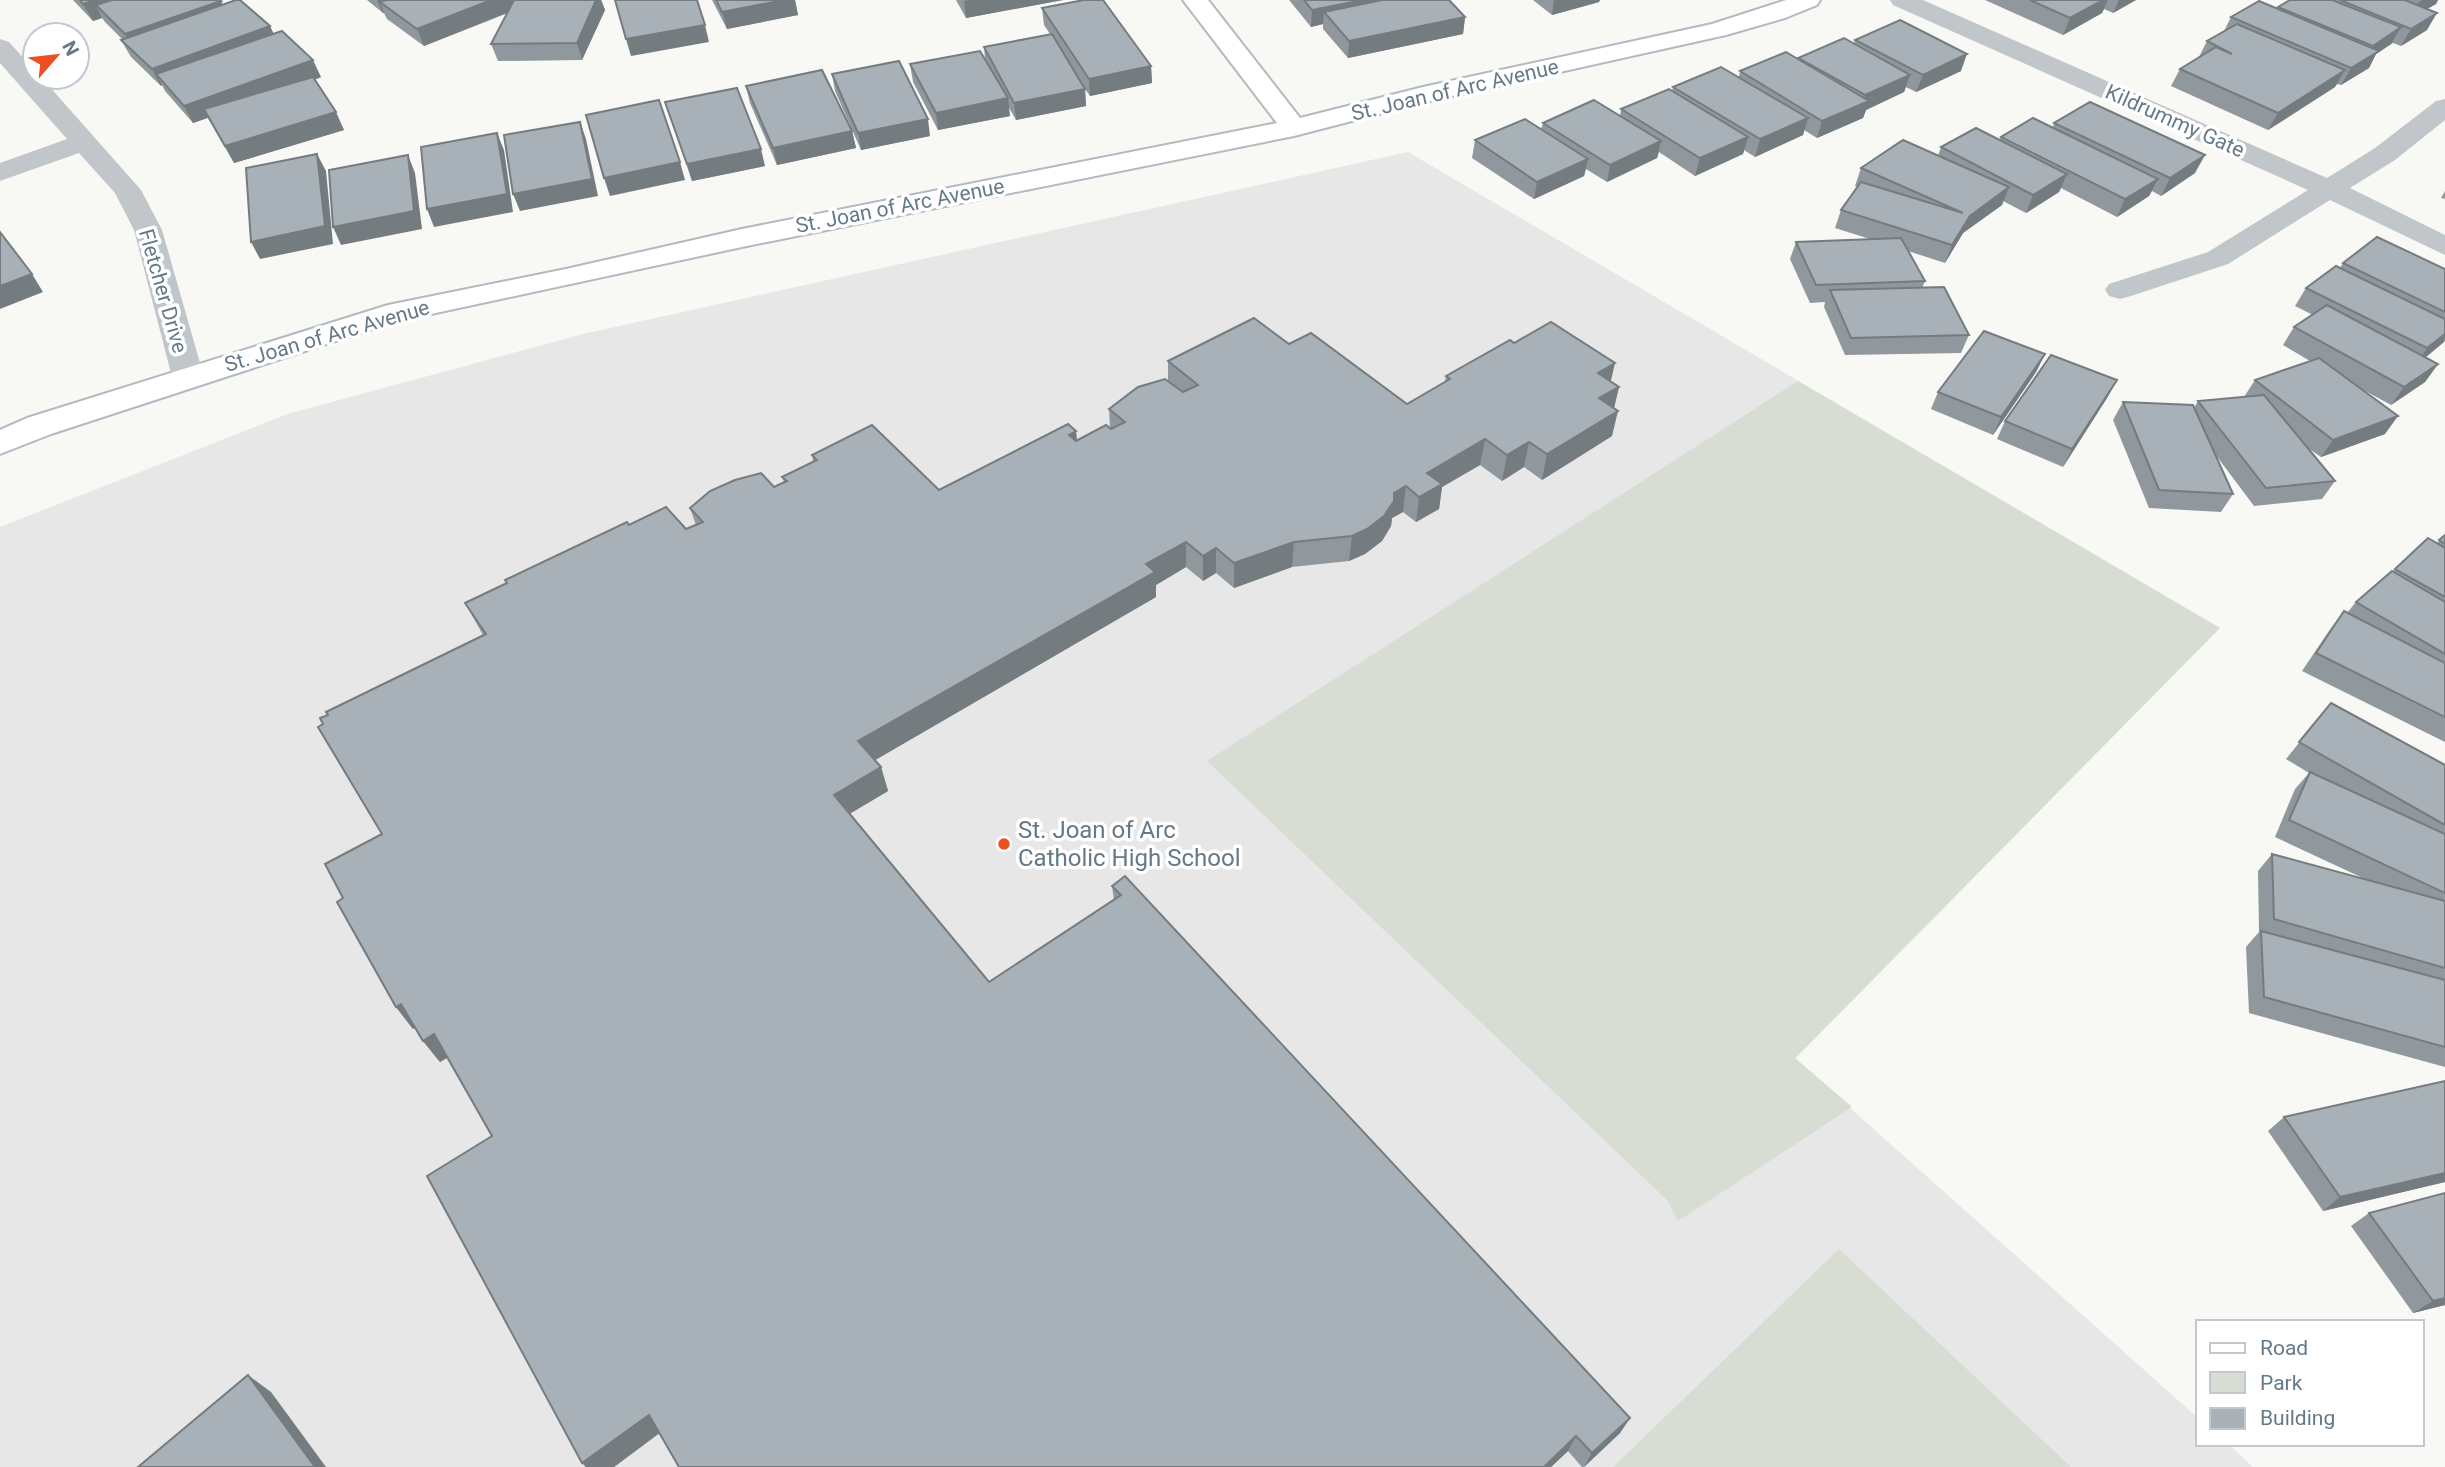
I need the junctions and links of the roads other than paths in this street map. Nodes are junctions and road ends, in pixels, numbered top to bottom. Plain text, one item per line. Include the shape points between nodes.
1 (1195, 0) edge
2 (1808, 0) edge
3 (1902, 0) edge
4 (0, 47) edge
5 (2445, 107) edge
6 (1294, 128) junction
7 (85, 142) junction
8 (0, 173) edge
9 (2331, 190) junction
10 (2445, 246) edge
11 (2120, 290) dead end
12 (188, 377) junction
13 (0, 443) edge

1 - 6 street
2 - 6 street, St. Joan of Arc Avenue via 1717,30
3 - 9 street, Kildrummy Gate
4 - 7 street, Fletcher Drive
5 - 9 street
6 - 12 street, St. Joan of Arc Avenue via 388,314
7 - 8 street
7 - 12 street, Fletcher Drive via 127,190 148,230
9 - 10 street, Kildrummy Gate
9 - 11 street via 2218,258
12 - 13 street, St. Joan of Arc Avenue

